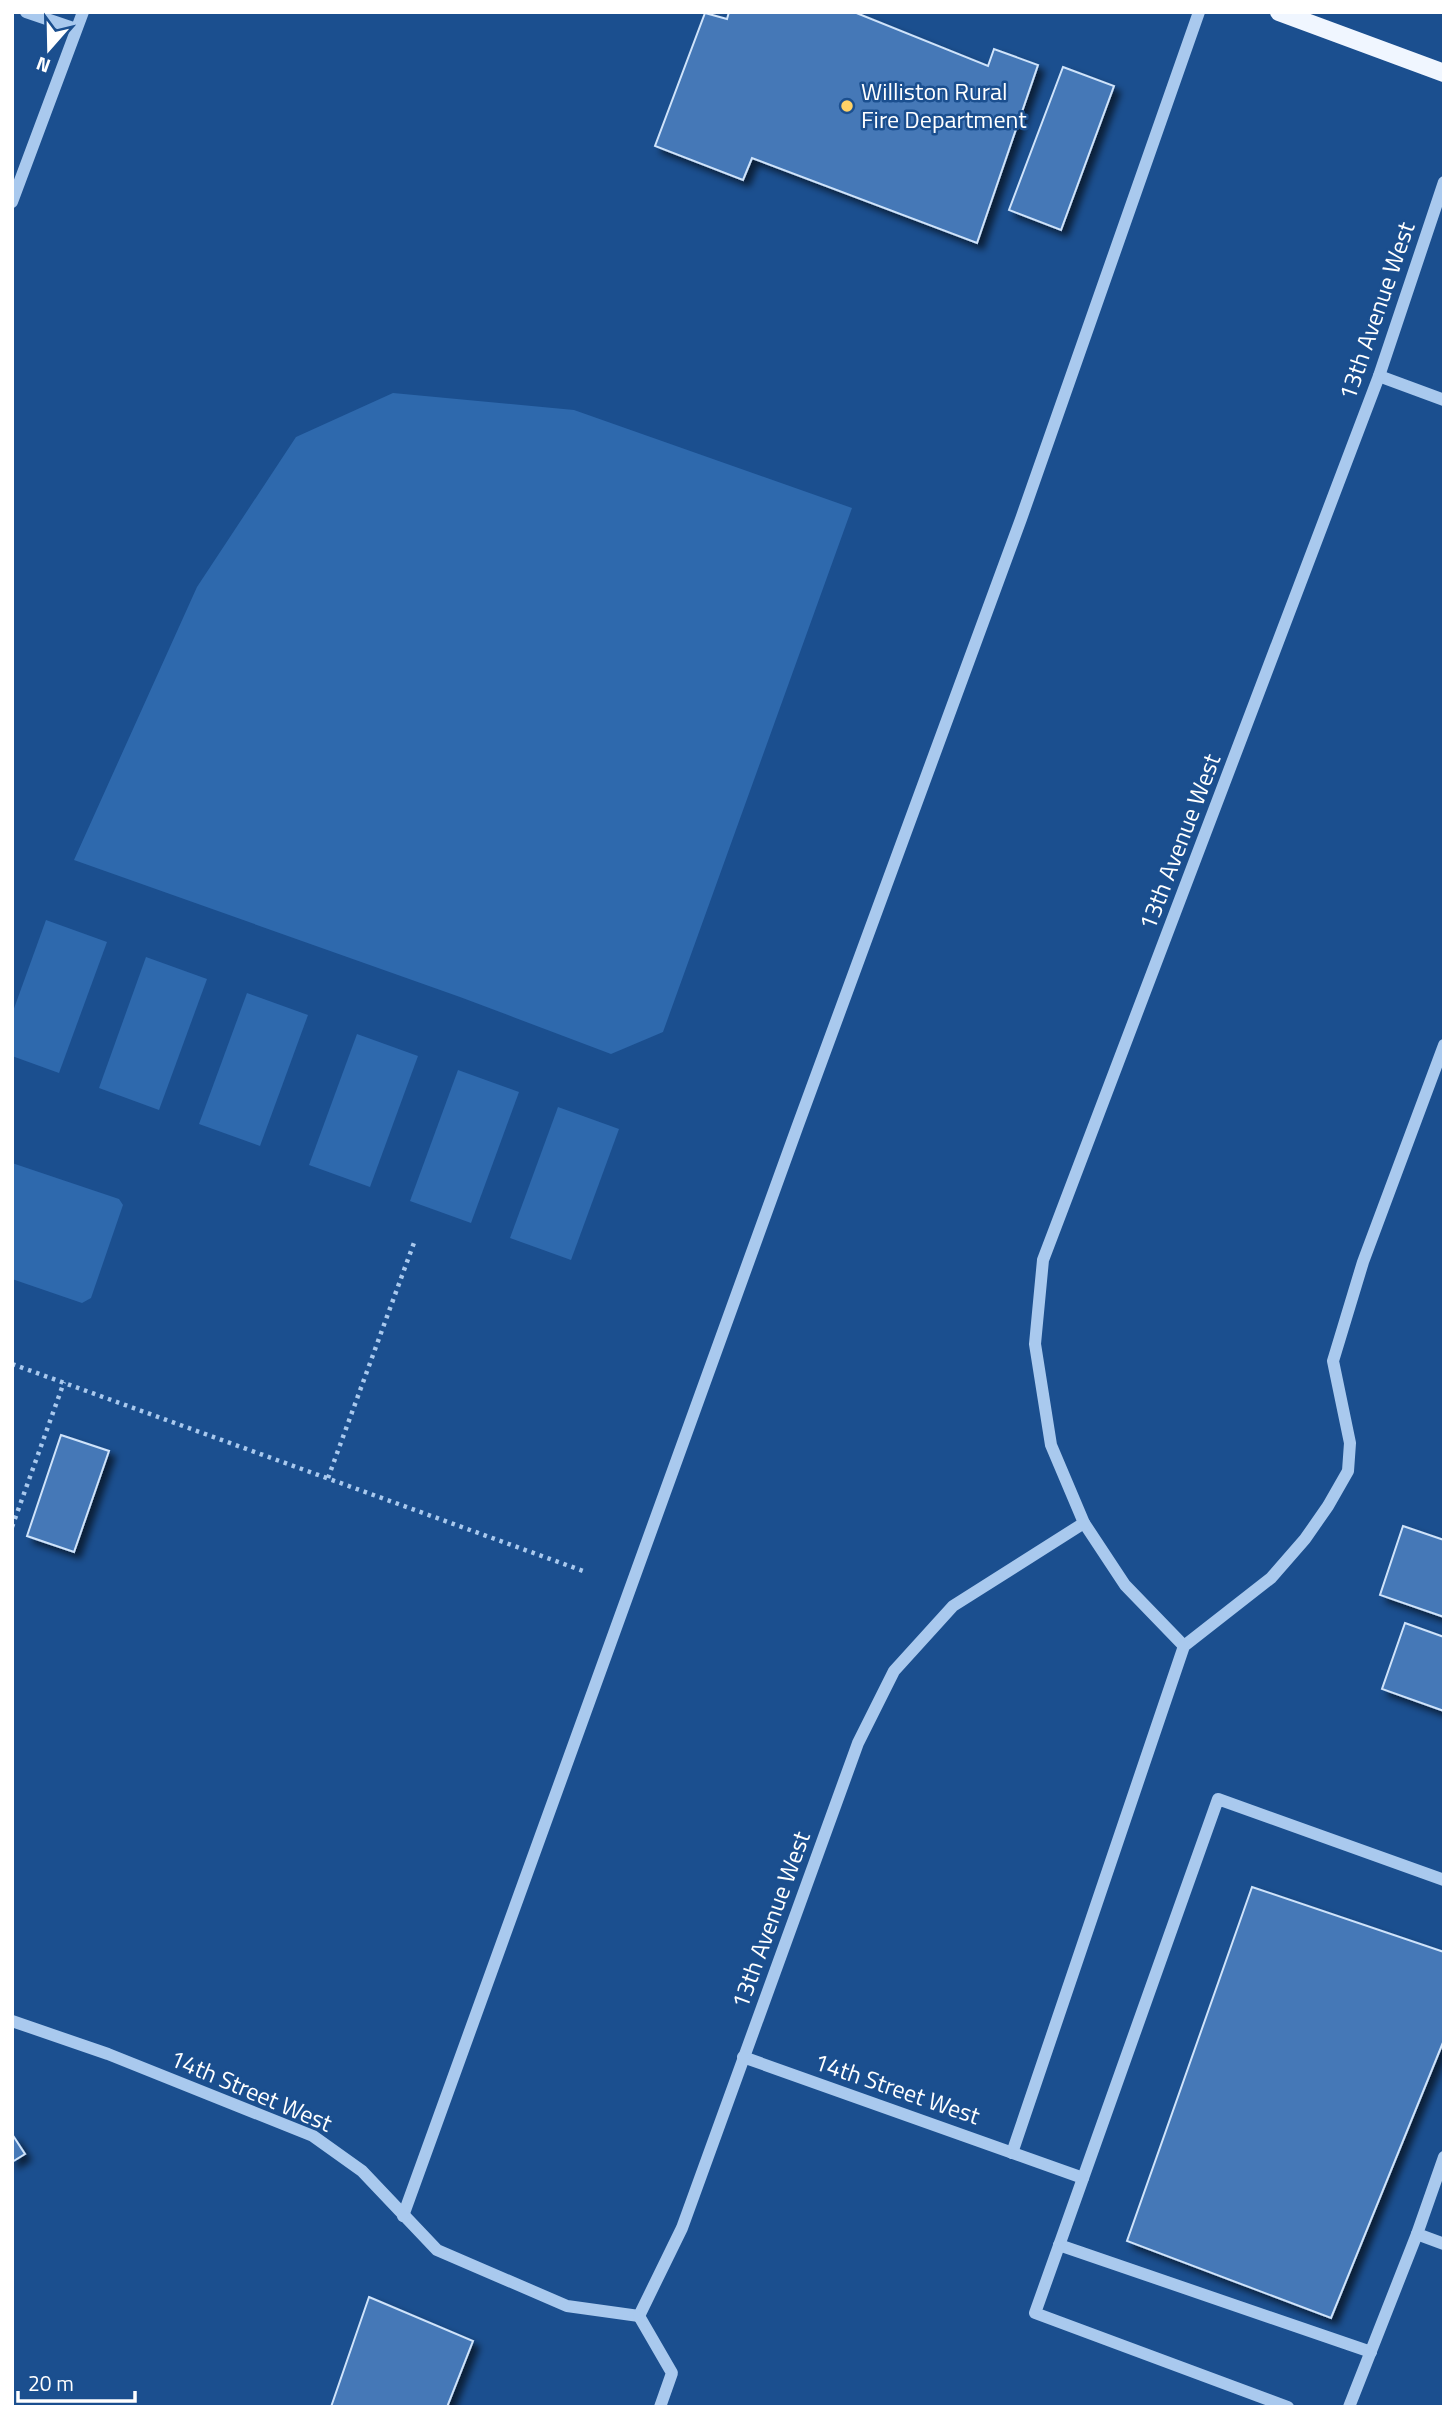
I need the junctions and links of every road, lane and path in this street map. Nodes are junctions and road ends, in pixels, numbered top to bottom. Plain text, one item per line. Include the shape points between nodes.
1 (26, 12) edge
2 (83, 12) edge
3 (1199, 12) edge
4 (1279, 12) edge
5 (76, 29) junction
6 (1444, 73) edge
7 (1444, 182) edge
8 (12, 202) edge
9 (1379, 376) junction
10 (1444, 400) edge
11 (1444, 1045) edge
12 (415, 1240) dead end
13 (12, 1364) edge
14 (64, 1382) junction
15 (328, 1478) junction
16 (1084, 1523) junction
17 (12, 1527) edge
18 (586, 1572) dead end
19 (1184, 1646) junction
20 (1444, 1880) edge
21 (12, 2021) edge
22 (743, 2057) junction
23 (1012, 2153) junction
24 (1444, 2157) edge
25 (1083, 2178) junction
26 (403, 2216) junction
27 (1417, 2234) junction
28 (1444, 2244) edge
29 (1059, 2245) junction
30 (639, 2316) junction
31 (1371, 2352) junction
32 (660, 2407) edge
33 (1288, 2407) edge
34 (1349, 2407) edge

1 - 5 street
2 - 5 street
3 - 26 street via 1021,519
4 - 6 main road
5 - 8 street
7 - 9 street, 13th Avenue West
9 - 10 street
9 - 16 street, 13th Avenue West via 1043,1261 1035,1344 1051,1445
11 - 19 street via 1363,1262 1333,1361 1350,1443 1348,1471 1305,1539 1270,1578
12 - 15 path
13 - 14 path
14 - 15 path
14 - 17 path
15 - 18 path
16 - 19 street, 13th Avenue West via 1125,1585
16 - 22 street, 13th Avenue West via 953,1606 894,1671 858,1743
19 - 23 street
20 - 25 street via 1218,1799
21 - 26 street, 14th Street West via 313,2136 362,2171
22 - 23 street, 14th Street West
22 - 30 street, 13th Avenue West via 682,2228
23 - 25 street, 14th Street West
24 - 27 street
25 - 29 street
26 - 30 street, 14th Street West via 437,2250 491,2275 567,2306
27 - 28 street
27 - 31 street
29 - 31 street
29 - 33 street via 1035,2313
30 - 32 street via 672,2373
31 - 34 street

